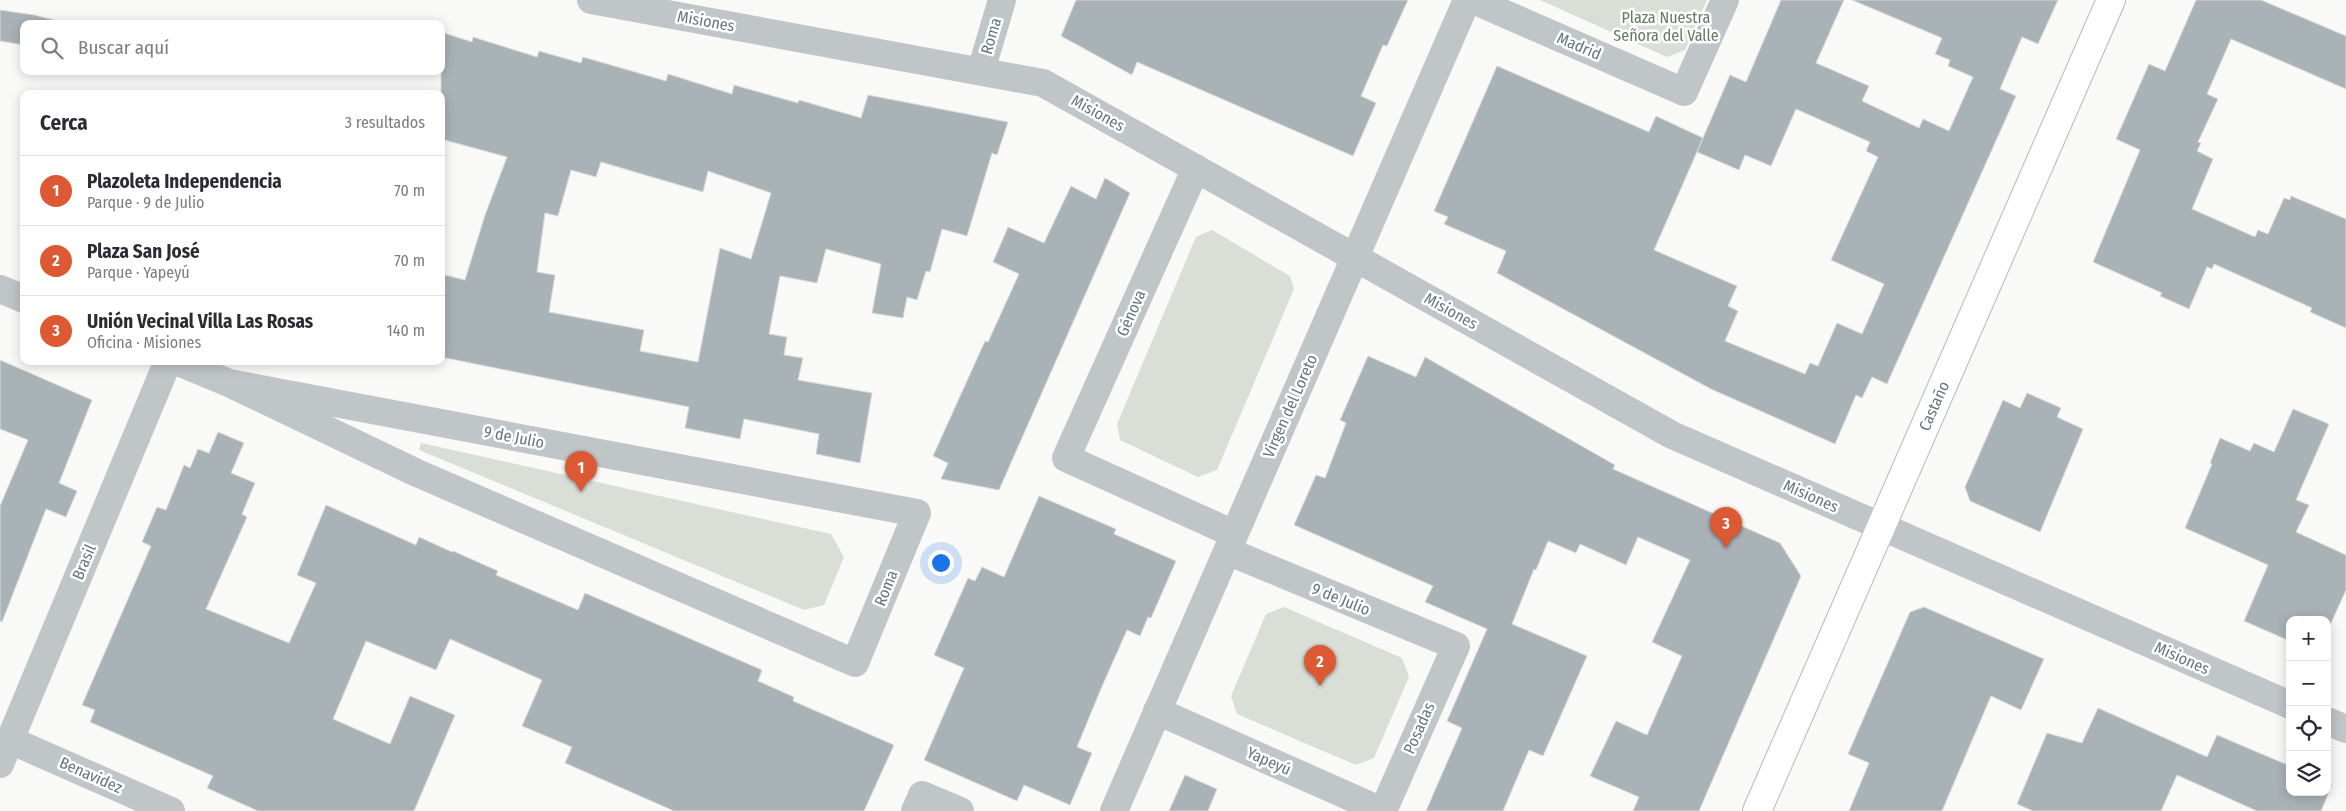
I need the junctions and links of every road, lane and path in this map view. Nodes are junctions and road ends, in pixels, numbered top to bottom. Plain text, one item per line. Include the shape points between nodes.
1 (591, 0) edge
2 (1002, 0) edge
3 (1467, 0) edge
4 (1473, 0) edge
5 (1724, 0) edge
6 (2111, 0) edge
7 (981, 71) junction
8 (1196, 168) junction
9 (1355, 257) junction
10 (0, 289) edge
11 (20, 297) edge
12 (166, 365) edge
13 (186, 365) edge
14 (229, 383) junction
15 (1066, 458) joint
16 (916, 513) joint
17 (1882, 526) junction
18 (1231, 543) junction
19 (1456, 646) joint
20 (855, 664) joint
21 (2286, 703) edge
22 (1157, 711) junction
23 (2331, 723) edge
24 (2346, 730) edge
25 (5, 752) edge
26 (918, 803) edge
27 (171, 811) edge
28 (960, 811) edge
29 (1114, 811) edge
30 (1382, 811) edge
31 (1757, 811) edge

1 - 7 street, Misiones
2 - 7 street, Roma
3 - 9 street, Virgen del Loreto
4 - 5 street, Madrid via 1684,92
6 - 17 street, Castaño
7 - 8 street, Misiones via 1043,83
8 - 9 street, Misiones
8 - 15 street, Génova
9 - 17 street, Misiones via 1672,435
9 - 18 street, Virgen del Loreto
10 - 11 street
12 - 25 street, Brasil
13 - 14 street, 9 de Julio
14 - 16 street, 9 de Julio
14 - 20 street, 9 de Julio via 417,473
15 - 18 street, 9 de Julio
16 - 20 street, Roma
17 - 21 street, Misiones
17 - 31 street, Castaño
18 - 19 street, 9 de Julio
18 - 22 street, Virgen del Loreto
19 - 30 street, Posadas
22 - 29 street, Virgen del Loreto
22 - 30 street, Yapeyú
23 - 24 street
25 - 27 street, Benavidez
26 - 28 street

